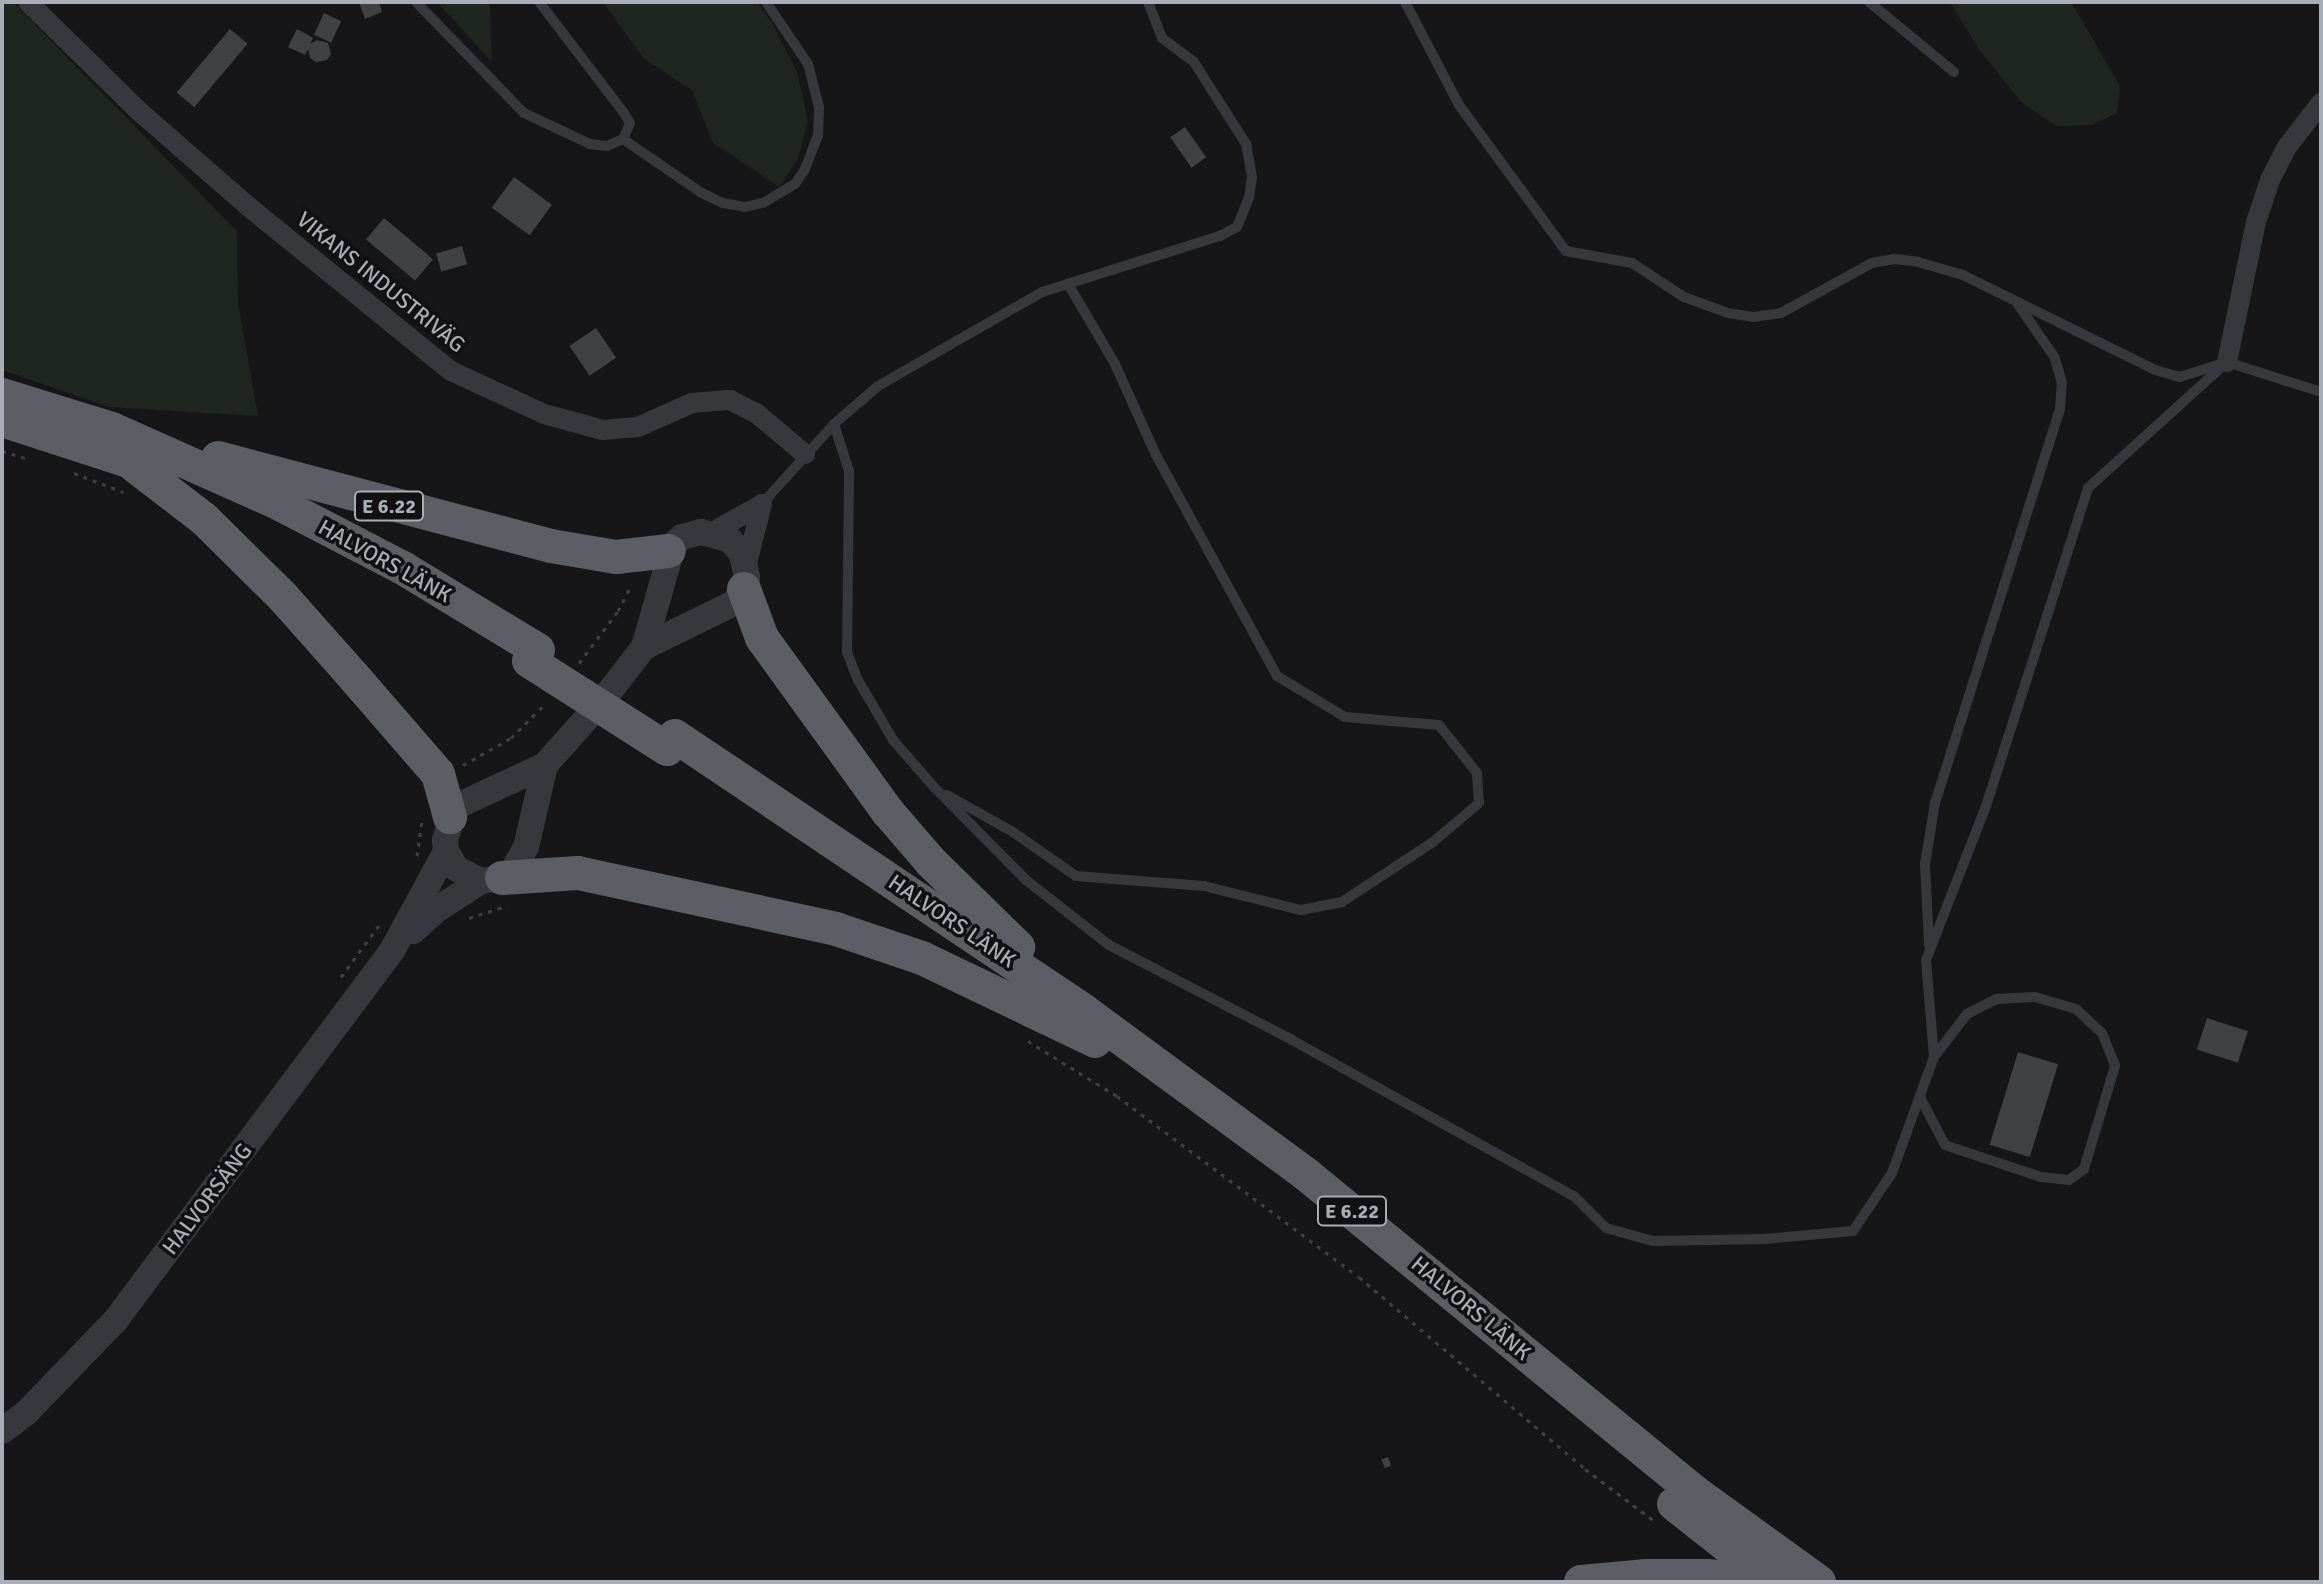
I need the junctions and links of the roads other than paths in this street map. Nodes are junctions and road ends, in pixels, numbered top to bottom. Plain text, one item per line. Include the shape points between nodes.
1 (28, 2) edge
2 (416, 2) edge
3 (539, 2) edge
4 (766, 2) edge
5 (1148, 2) edge
6 (1405, 2) edge
7 (1869, 2) edge
8 (1954, 72) dead end
9 (2321, 103) edge
10 (623, 139) junction
11 (1068, 284) junction
12 (2015, 301) junction
13 (2227, 362) junction
14 (2321, 392) edge
15 (2, 395) edge
16 (2, 420) edge
17 (834, 424) junction
18 (112, 429) junction
19 (805, 454) junction
20 (128, 461) junction
21 (762, 504) junction
22 (711, 533) junction
23 (654, 553) junction
24 (745, 578) junction
25 (644, 647) junction
26 (533, 656) junction
27 (671, 742) junction
28 (545, 765) junction
29 (934, 787) junction
30 (439, 826) junction
31 (501, 887) junction
32 (393, 949) junction
33 (1929, 951) junction
34 (1084, 1011) junction
35 (1102, 1044) junction
36 (1934, 1057) junction
37 (1921, 1099) junction
38 (2, 1431) edge
39 (1581, 1582) edge
40 (1773, 1582) edge
41 (1800, 1582) edge
42 (1819, 1582) edge

1 - 19 street, VIKANS INDUSTRIVÄG via 151,122 451,371 544,414 603,430 638,427 692,403 730,400 756,413
2 - 10 lane via 524,113 590,144 607,146
3 - 10 lane via 624,113 630,123
4 - 10 lane via 808,64 819,107 818,135 795,184 763,203 723,203
5 - 11 lane via 1162,38 1194,62 1246,144 1252,177 1249,198 1237,227 1220,236
6 - 12 lane via 1459,105 1566,251 1632,263 1684,297 1753,317 1781,313 1844,275 1895,259 1963,275
7 - 8 lane
9 - 13 street via 2287,147 2270,180
11 - 17 lane via 1042,292 878,386
11 - 29 lane via 1277,676 1345,717 1439,725 1477,773 1479,803 1433,842 1342,902 1301,910 1204,886 1076,876
12 - 13 lane via 2168,374 2180,377
12 - 33 lane via 2055,358 2062,383 2060,409 1935,803 1925,864
13 - 14 lane
13 - 33 lane via 2088,488 1986,806
15 - 18 highway, HALVORS LÄNK / E 6.22
16 - 20 highway, HALVORS LÄNK / E 6.22
17 - 19 lane
17 - 29 lane via 849,471 847,652 893,740
18 - 23 highway, E 6.22 via 551,546 616,557
18 - 26 highway, HALVORS LÄNK / E 6.22 via 339,532
19 - 21 lane
20 - 26 highway, HALVORS LÄNK / E 6.22 via 185,479 307,534
20 - 30 highway, E 6.22 via 204,519 283,597 438,774
21 - 22 street
21 - 24 street
22 - 23 street, E 6.22 via 682,537
22 - 24 street, E 6.22 via 735,545
23 - 25 street, HALVORSÄNG
24 - 25 street, HALVORSÄNG via 722,612
24 - 34 highway, E 6.22 via 762,638 888,812 931,862
25 - 28 street, HALVORSÄNG
26 - 27 highway, HALVORS LÄNK / E 6.22
27 - 34 highway, HALVORS LÄNK / E 6.22
27 - 35 highway, HALVORS LÄNK / E 6.22
28 - 30 street, HALVORSÄNG via 466,800
28 - 31 street, HALVORSÄNG via 526,847
29 - 37 lane via 1026,880 1109,945 1574,1196 1606,1228 1653,1241 1853,1231 1892,1173
30 - 31 street via 456,868
30 - 32 street, HALVORSÄNG
31 - 32 street, HALVORSÄNG via 436,910
31 - 35 highway, E 6.22 via 578,873 836,929 922,958
32 - 38 street, HALVORSÄNG via 115,1321
33 - 36 lane
34 - 42 highway, HALVORS LÄNK / E 6.22 via 1307,1175 1696,1493
35 - 40 highway, HALVORS LÄNK / E 6.22 via 1313,1198
36 - 37 lane
36 - 37 lane via 1967,1014 1997,999 2035,997 2076,1009 2102,1033 2115,1066 2084,1169 2069,1180 2041,1177 1945,1145
39 - 41 highway, bridge via 1706,1576

